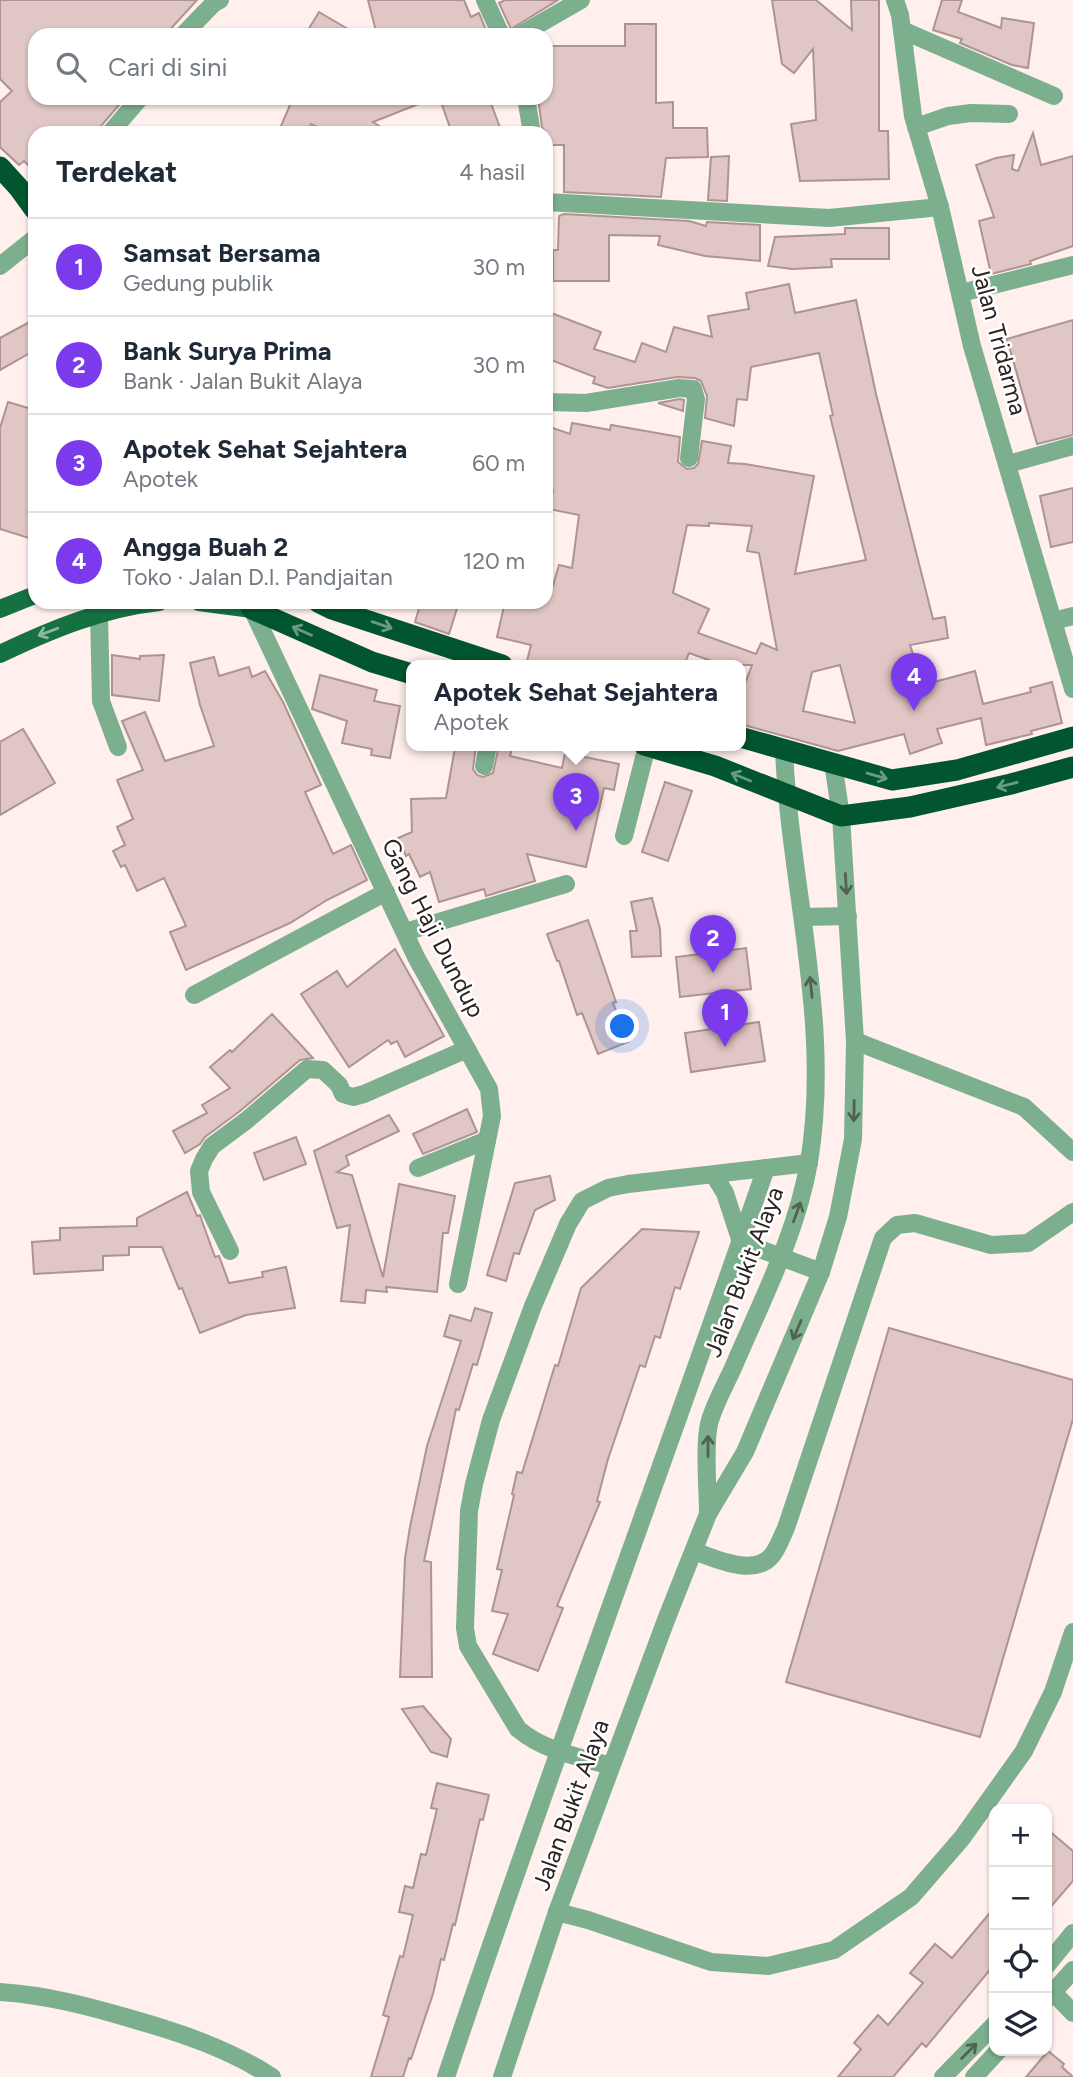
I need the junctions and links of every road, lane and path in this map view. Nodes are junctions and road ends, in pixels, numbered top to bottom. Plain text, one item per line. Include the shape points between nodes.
1 (220, 0) edge
2 (485, 0) edge
3 (581, 0) edge
4 (895, 0) edge
5 (190, 28) edge
6 (498, 28) edge
7 (532, 28) edge
8 (902, 30) junction
9 (1054, 96) dead end
10 (134, 105) edge
11 (527, 105) edge
12 (1009, 114) dead end
13 (116, 126) edge
14 (531, 126) edge
15 (916, 127) junction
16 (0, 167) edge
17 (28, 200) edge
18 (553, 202) edge
19 (940, 208) junction
20 (28, 244) edge
21 (1073, 265) edge
22 (0, 266) edge
23 (961, 293) junction
24 (553, 402) edge
25 (1073, 446) edge
26 (689, 458) dead end
27 (1008, 464) junction
28 (28, 598) edge
29 (0, 609) edge
30 (118, 609) edge
31 (252, 609) edge
32 (259, 609) edge
33 (335, 609) edge
34 (99, 615) junction
35 (1073, 616) edge
36 (1053, 621) junction
37 (0, 654) edge
38 (487, 660) edge
39 (406, 672) edge
40 (1073, 688) edge
41 (1073, 737) edge
42 (746, 739) edge
43 (118, 747) dead end
44 (784, 750) junction
45 (487, 751) edge
46 (645, 751) edge
47 (663, 751) edge
48 (834, 763) junction
49 (484, 766) dead end
50 (1073, 767) edge
51 (786, 795) junction
52 (841, 816) junction
53 (624, 836) dead end
54 (566, 884) dead end
55 (386, 892) junction
56 (848, 916) junction
57 (804, 917) junction
58 (405, 932) junction
59 (194, 995) dead end
60 (855, 1041) junction
61 (467, 1049) junction
62 (487, 1140) junction
63 (1073, 1152) edge
64 (809, 1163) junction
65 (418, 1168) dead end
66 (766, 1168) junction
67 (714, 1175) junction
68 (1073, 1212) edge
69 (741, 1242) junction
70 (230, 1251) dead end
71 (781, 1257) junction
72 (821, 1272) junction
73 (458, 1284) dead end
74 (708, 1514) junction
75 (694, 1551) junction
76 (1073, 1632) edge
77 (558, 1751) junction
78 (611, 1766) junction
79 (557, 1912) junction
80 (1073, 1933) edge
81 (1052, 1959) edge
82 (1073, 1970) edge
83 (0, 1992) edge
84 (1052, 1993) edge
85 (1052, 1997) edge
86 (1073, 2013) edge
87 (989, 2030) edge
88 (994, 2056) edge
89 (272, 2077) edge
90 (446, 2077) edge
91 (502, 2077) edge
92 (943, 2077) edge
93 (974, 2077) edge

1 - 5 street
2 - 6 street
3 - 7 street
4 - 8 street, Jalan Tridarma
8 - 9 street
8 - 15 street, Jalan Tridarma
10 - 13 street
11 - 14 street
12 - 15 street via 948,116
15 - 19 street, Jalan Tridarma
16 - 17 highway
18 - 19 street via 829,218
19 - 23 street, Jalan Tridarma
20 - 22 street
21 - 23 street
23 - 27 street, Jalan Tridarma
24 - 26 street via 586,403 693,389 696,399
25 - 27 street
27 - 36 street, Jalan Tridarma
28 - 29 main road
30 - 34 main road
31 - 55 street, Gang Haji Dundup
39 -> 32 highway via 372,662
33 -> 38 highway
34 -> 37 main road via 44,632
34 - 43 street via 101,701
35 - 36 street
36 - 40 street, Jalan Tridarma
48 -> 41 highway via 892,780 957,770
42 - 44 highway
44 - 48 highway
44 - 51 street, Jalan Bukit Alaya
45 - 49 street
46 - 53 street
51 -> 47 highway
48 - 52 street, Jalan Bukit Alaya
50 -> 52 highway via 910,807
51 - 52 highway
51 - 57 street, Jalan Bukit Alaya
52 -> 56 street, Jalan Bukit Alaya
54 - 58 street
55 - 58 street, Gang Haji Dundup
55 - 59 street
56 - 57 street
56 - 60 street, Jalan Bukit Alaya
64 -> 57 street, Jalan Bukit Alaya via 817,1107 817,1048
58 - 61 street, Gang Haji Dundup
60 - 63 street via 1024,1107
60 -> 72 street, Jalan Bukit Alaya via 853,1139 838,1217
61 - 62 street, Gang Haji Dundup via 489,1089 492,1116
61 - 70 street via 353,1097 343,1094 323,1070 307,1069 212,1146 199,1171 201,1192
62 - 65 street
62 - 73 street, Gang Haji Dundup
64 - 66 street
71 -> 64 street, Jalan Bukit Alaya
66 - 67 street
66 - 69 street
67 - 69 street
67 - 77 street via 628,1184 582,1201 533,1306 491,1420 469,1511 468,1646 518,1729
68 - 75 street via 1028,1243 991,1245 915,1223 897,1225 883,1238 786,1528 772,1556 757,1566 728,1564
69 - 71 street
69 - 77 street
71 - 72 street
74 -> 71 street, Jalan Bukit Alaya via 709,1424
72 -> 74 street, Jalan Bukit Alaya via 745,1452
74 - 75 street, Jalan Bukit Alaya
75 - 78 street, Jalan Bukit Alaya
76 - 79 street via 1053,1692 1024,1751 962,1838 911,1897 834,1950 768,1966 710,1962
77 - 78 street
77 - 90 street
78 - 79 street, Jalan Bukit Alaya
79 - 91 street, Jalan Bukit Alaya
80 - 81 street
82 - 84 street
83 - 89 street via 70,2001 171,2031 243,2059
85 - 86 street
92 -> 87 street
88 - 93 street

